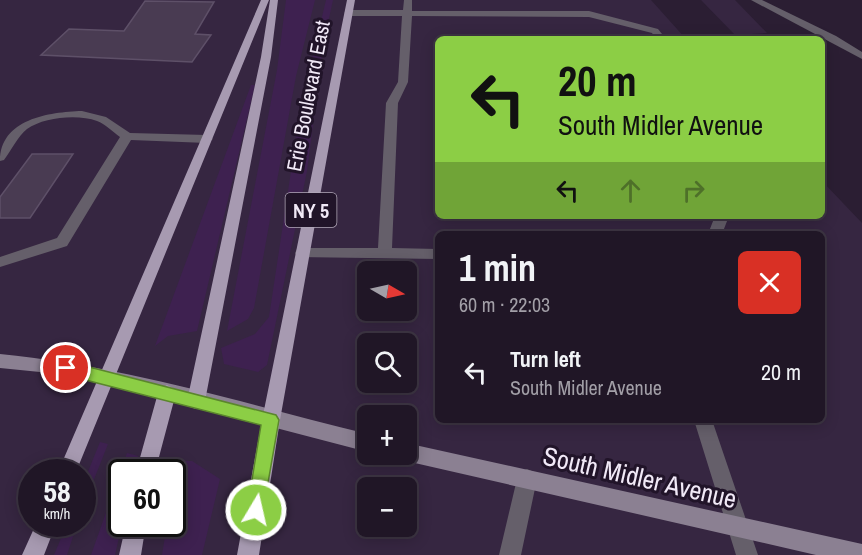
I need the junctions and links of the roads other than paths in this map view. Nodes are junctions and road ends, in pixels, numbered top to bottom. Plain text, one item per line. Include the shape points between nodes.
1 (265, 0) edge
2 (273, 0) edge
3 (408, 0) edge
4 (458, 0) edge
5 (755, 0) edge
6 (350, 6) edge
7 (408, 14) junction
8 (459, 14) junction
9 (659, 36) edge
10 (862, 56) edge
11 (127, 136) junction
12 (207, 139) junction
13 (0, 157) edge
14 (302, 254) junction
15 (385, 254) junction
16 (435, 254) edge
17 (0, 262) edge
18 (0, 361) edge
19 (107, 377) junction
20 (167, 393) junction
21 (196, 401) junction
22 (271, 420) junction
23 (704, 423) edge
24 (357, 440) edge
25 (417, 454) edge
26 (73, 459) edge
27 (149, 459) edge
28 (527, 479) junction
29 (736, 526) junction
30 (41, 537) edge
31 (133, 537) edge
32 (33, 555) edge
33 (130, 555) edge
34 (248, 555) edge
35 (510, 555) edge
36 (747, 555) edge
37 (862, 555) edge

1 - 12 main road
2 - 21 main road via 266,57
3 - 7 street
4 - 8 street
5 - 10 street
6 - 7 street
6 - 14 main road, Erie Boulevard East / NY 5
7 - 8 street
7 - 15 street via 403,82 392,103
8 - 9 street via 589,14 655,31
11 - 12 street
11 - 13 street via 102,119 82,114 61,115 23,127
11 - 17 street via 62,242
12 - 19 main road
14 - 15 street
14 - 22 main road, Erie Boulevard East / NY 5
15 - 16 street
18 - 19 main road
19 - 20 main road
19 - 26 main road
20 - 21 main road
20 - 27 main road
21 - 22 main road
22 - 24 main road
22 - 34 main road, Erie Boulevard East / NY 5
23 - 29 street
25 - 28 main road, South Midler Avenue
28 - 29 main road, South Midler Avenue
28 - 35 street
29 - 36 street
29 - 37 main road, South Midler Avenue
30 - 32 main road
31 - 33 main road

